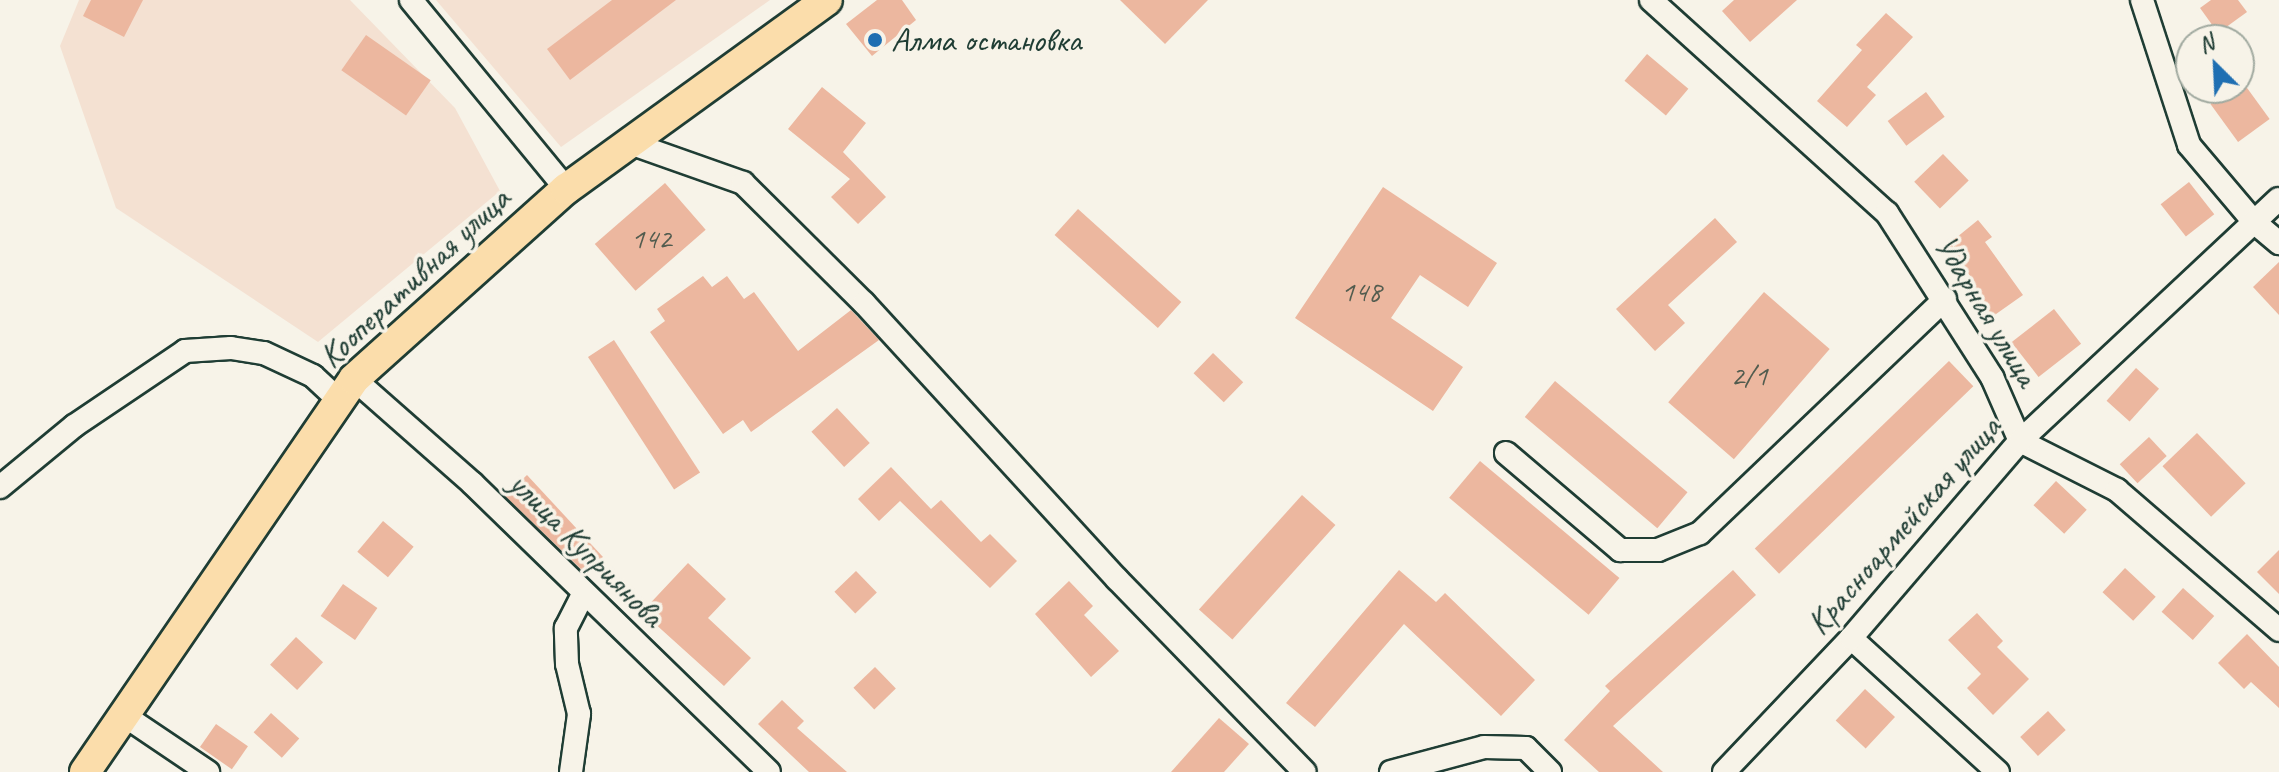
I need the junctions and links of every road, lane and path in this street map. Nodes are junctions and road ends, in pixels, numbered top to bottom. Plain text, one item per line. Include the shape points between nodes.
1 (411, 0) edge
2 (827, 0) edge
3 (1651, 0) edge
4 (2142, 0) edge
5 (630, 143) junction
6 (566, 189) junction
7 (2279, 199) edge
8 (2254, 222) junction
9 (2279, 243) edge
10 (1945, 299) junction
11 (346, 388) junction
12 (2020, 441) junction
13 (1506, 453) dead end
14 (0, 487) edge
15 (583, 595) junction
16 (2279, 630) edge
17 (1851, 638) junction
18 (122, 714) junction
19 (85, 772) edge
20 (208, 772) edge
21 (571, 772) edge
22 (769, 772) edge
23 (1305, 772) edge
24 (1391, 772) edge
25 (1550, 772) edge
26 (1724, 772) edge
27 (1998, 772) edge

1 - 6 street
2 - 5 main road, Кооперативная улица
3 - 10 street, Ударная улица via 1887,213
4 - 8 street via 2189,145
5 - 6 main road, Кооперативная улица
5 - 23 street via 743,183 864,303 1117,579
6 - 11 main road, Кооперативная улица
7 - 8 street, Красноармейская улица
8 - 9 street
8 - 12 street, Красноармейская улица
10 - 12 street, Ударная улица via 1992,377
10 - 13 street via 1700,533 1658,550 1620,550
11 - 14 street, улица Куприянова via 264,353 231,348 185,351 74,426
11 - 15 street, улица Куприянова via 472,483
11 - 18 main road, Кооперативная улица
12 - 16 street, Ударная улица via 2117,490
12 - 17 street, Красноармейская улица
15 - 21 street via 566,628 567,664 579,714
15 - 22 street, улица Куприянова
17 - 26 street, Красноармейская улица
17 - 27 street
18 - 19 main road, Кооперативная улица
18 - 20 street
24 - 25 street via 1484,747 1526,748

